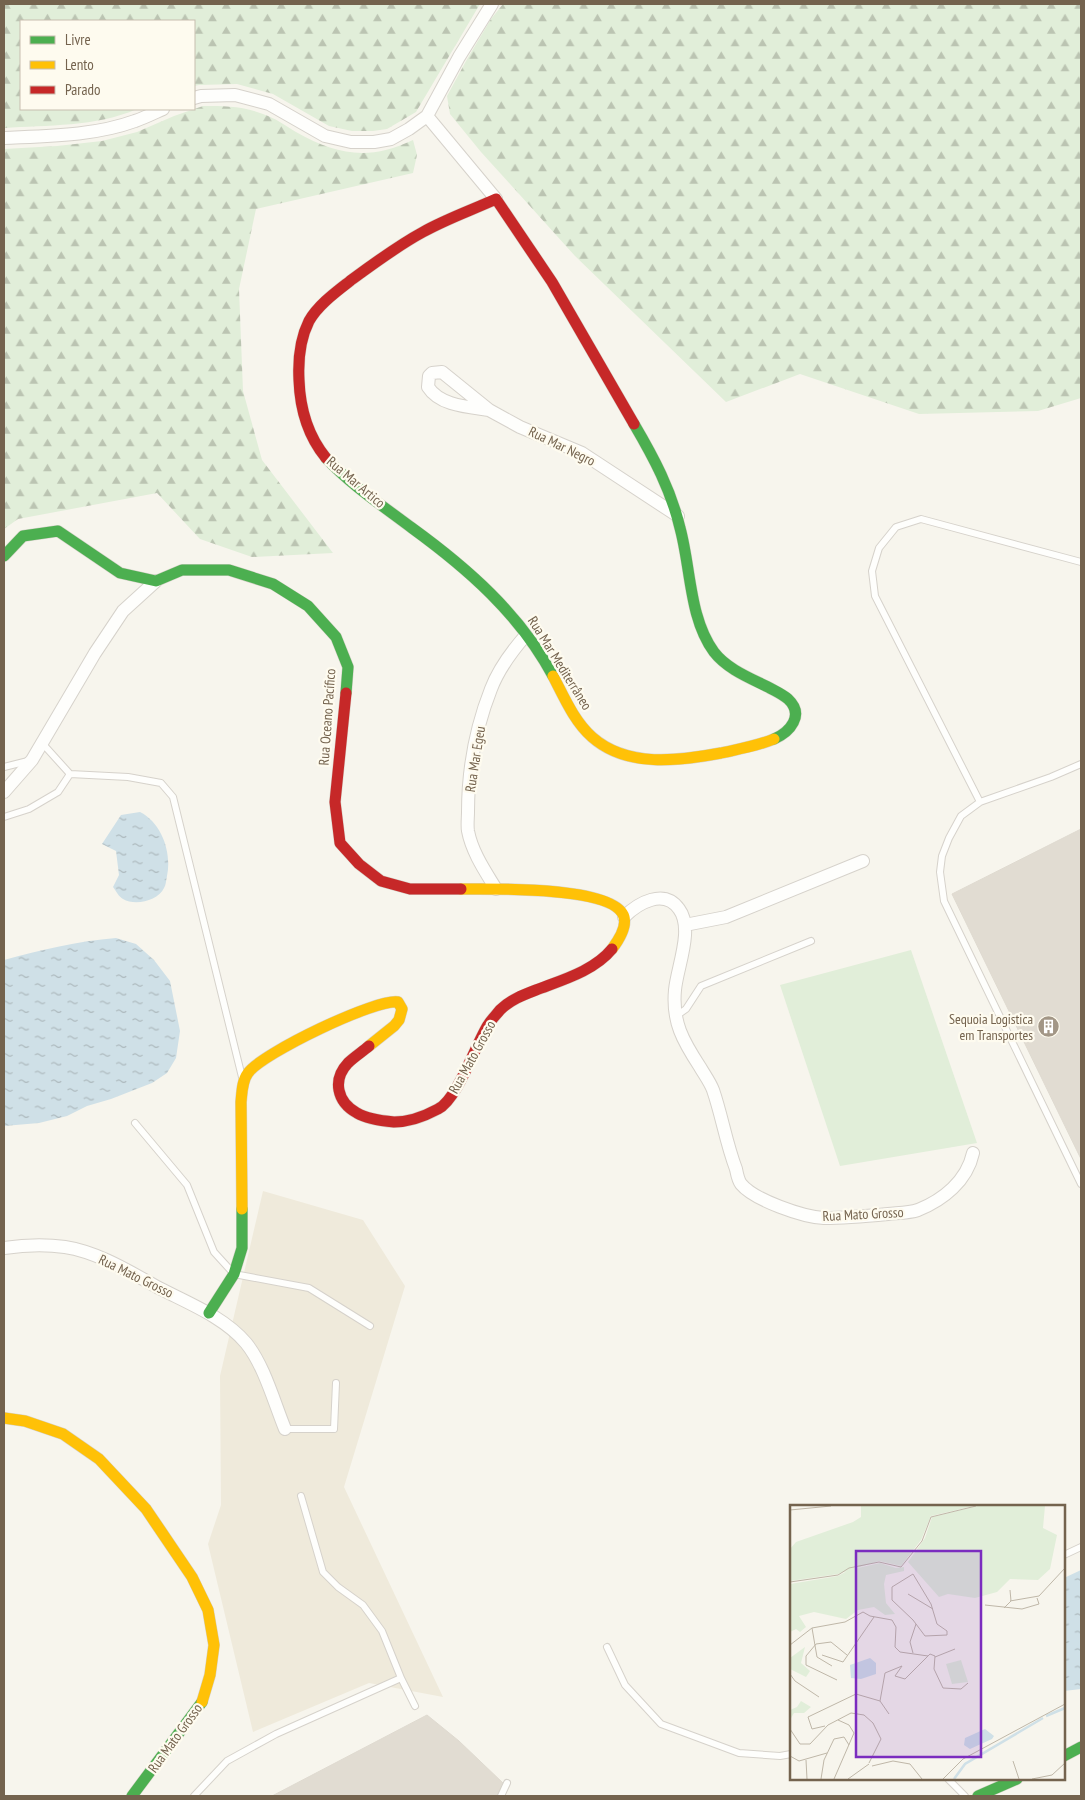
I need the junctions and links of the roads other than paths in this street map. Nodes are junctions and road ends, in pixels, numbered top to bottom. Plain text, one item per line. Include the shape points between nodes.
1 (492, 4) edge
2 (195, 98) edge
3 (161, 110) edge
4 (427, 116) junction
5 (4, 138) edge
6 (496, 199) junction
7 (489, 410) junction
8 (678, 516) junction
9 (4, 556) edge
10 (1081, 562) edge
11 (156, 581) junction
12 (486, 588) joint
13 (526, 634) junction
14 (42, 743) junction
15 (32, 760) junction
16 (1081, 764) edge
17 (4, 767) edge
18 (70, 774) junction
19 (4, 792) edge
20 (980, 802) junction
21 (4, 817) edge
22 (863, 861) dead end
23 (496, 889) junction
24 (624, 917) junction
25 (685, 925) junction
26 (810, 941) dead end
27 (676, 1016) junction
28 (243, 1083) junction
29 (135, 1123) dead end
30 (973, 1154) dead end
31 (1081, 1184) edge
32 (4, 1248) edge
33 (234, 1274) junction
34 (208, 1313) junction
35 (370, 1326) dead end
36 (336, 1383) dead end
37 (4, 1418) edge
38 (285, 1429) joint
39 (301, 1496) dead end
40 (1081, 1548) edge
41 (1065, 1555) edge
42 (607, 1647) dead end
43 (401, 1678) junction
44 (415, 1706) dead end
45 (1081, 1747) edge
46 (790, 1754) edge
47 (1065, 1755) edge
48 (949, 1780) edge
49 (1015, 1780) edge
50 (507, 1783) dead end
51 (132, 1796) edge
52 (194, 1796) edge
53 (501, 1796) edge
54 (965, 1796) edge
55 (978, 1796) edge

1 - 4 street via 458,57
2 - 4 street via 235,95 269,104 325,136 351,142 391,139
3 - 5 street via 134,122 100,130
4 - 6 street
6 - 8 street via 552,282 646,445 668,486
6 - 12 street, Rua Mar Artico via 414,237 345,284 312,316 301,345 298,371 300,398 309,431 336,469
7 - 7 street, Rua Mar Negro via 442,372 432,373 427,381 439,398
7 - 8 street, Rua Mar Negro via 582,453
8 - 13 street, Rua Mar Mediterrâneo via 699,622 706,641 715,654 732,668 786,696 793,703 796,710 794,723 788,732 774,739 689,758 659,761 628,756 602,745 584,728
9 - 11 street via 23,536 58,532 120,573
10 - 20 lane via 921,519 896,527 880,548 872,571 874,596
11 - 14 street via 123,611
11 - 23 street, Rua Oceano Pacífico via 182,570 229,570 273,584 308,606 336,637 348,667 335,802 340,843 359,864 381,880 410,889
12 - 13 street, Rua Mar Mediterrâneo
13 - 23 street, Rua Mar Egeu via 508,656 491,688 481,721 469,787 468,831 477,858
14 - 15 street
14 - 18 lane
15 - 17 lane
15 - 19 street
16 - 20 lane
18 - 21 lane via 58,792 29,810
18 - 28 lane via 161,782 173,798
20 - 31 lane via 961,816 942,856 940,872 944,900
22 - 25 street via 726,917
23 - 24 street, Rua Oceano Pacífico via 570,893 604,900 618,908
24 - 25 street via 644,901 668,900 678,908
24 - 28 street, Rua Mato Grosso via 620,937 611,951 570,978 516,998 501,1009 488,1024 454,1092 441,1108 421,1117 396,1122 358,1114 345,1104 338,1092 339,1077 348,1063 399,1020 402,1009 398,1002 393,1001 292,1042 250,1070
25 - 27 street, Rua Mato Grosso via 675,990
26 - 27 lane via 701,986 686,1009
27 - 30 street, Rua Mato Grosso via 680,1034 712,1086 741,1183 756,1196 783,1208 822,1218 916,1211 944,1196 957,1184 970,1166
28 - 33 street via 242,1248
29 - 33 lane via 187,1185 214,1252
32 - 34 street, Rua Mato Grosso via 29,1245 65,1247 91,1254
33 - 34 street
33 - 35 lane via 309,1288
34 - 38 street, Rua Mato Grosso via 246,1342 258,1360
36 - 38 lane via 334,1429
37 - 51 street, Rua Mato Grosso via 25,1420 63,1434 99,1459 146,1509 192,1577 208,1610 214,1645 210,1675 201,1704
39 - 43 lane via 323,1572 363,1605 382,1631
40 - 41 lane
42 - 46 lane via 625,1685 661,1724 739,1753
43 - 44 lane
43 - 52 lane via 276,1734 227,1761
45 - 47 street
48 - 54 lane
49 - 55 street
50 - 53 lane

